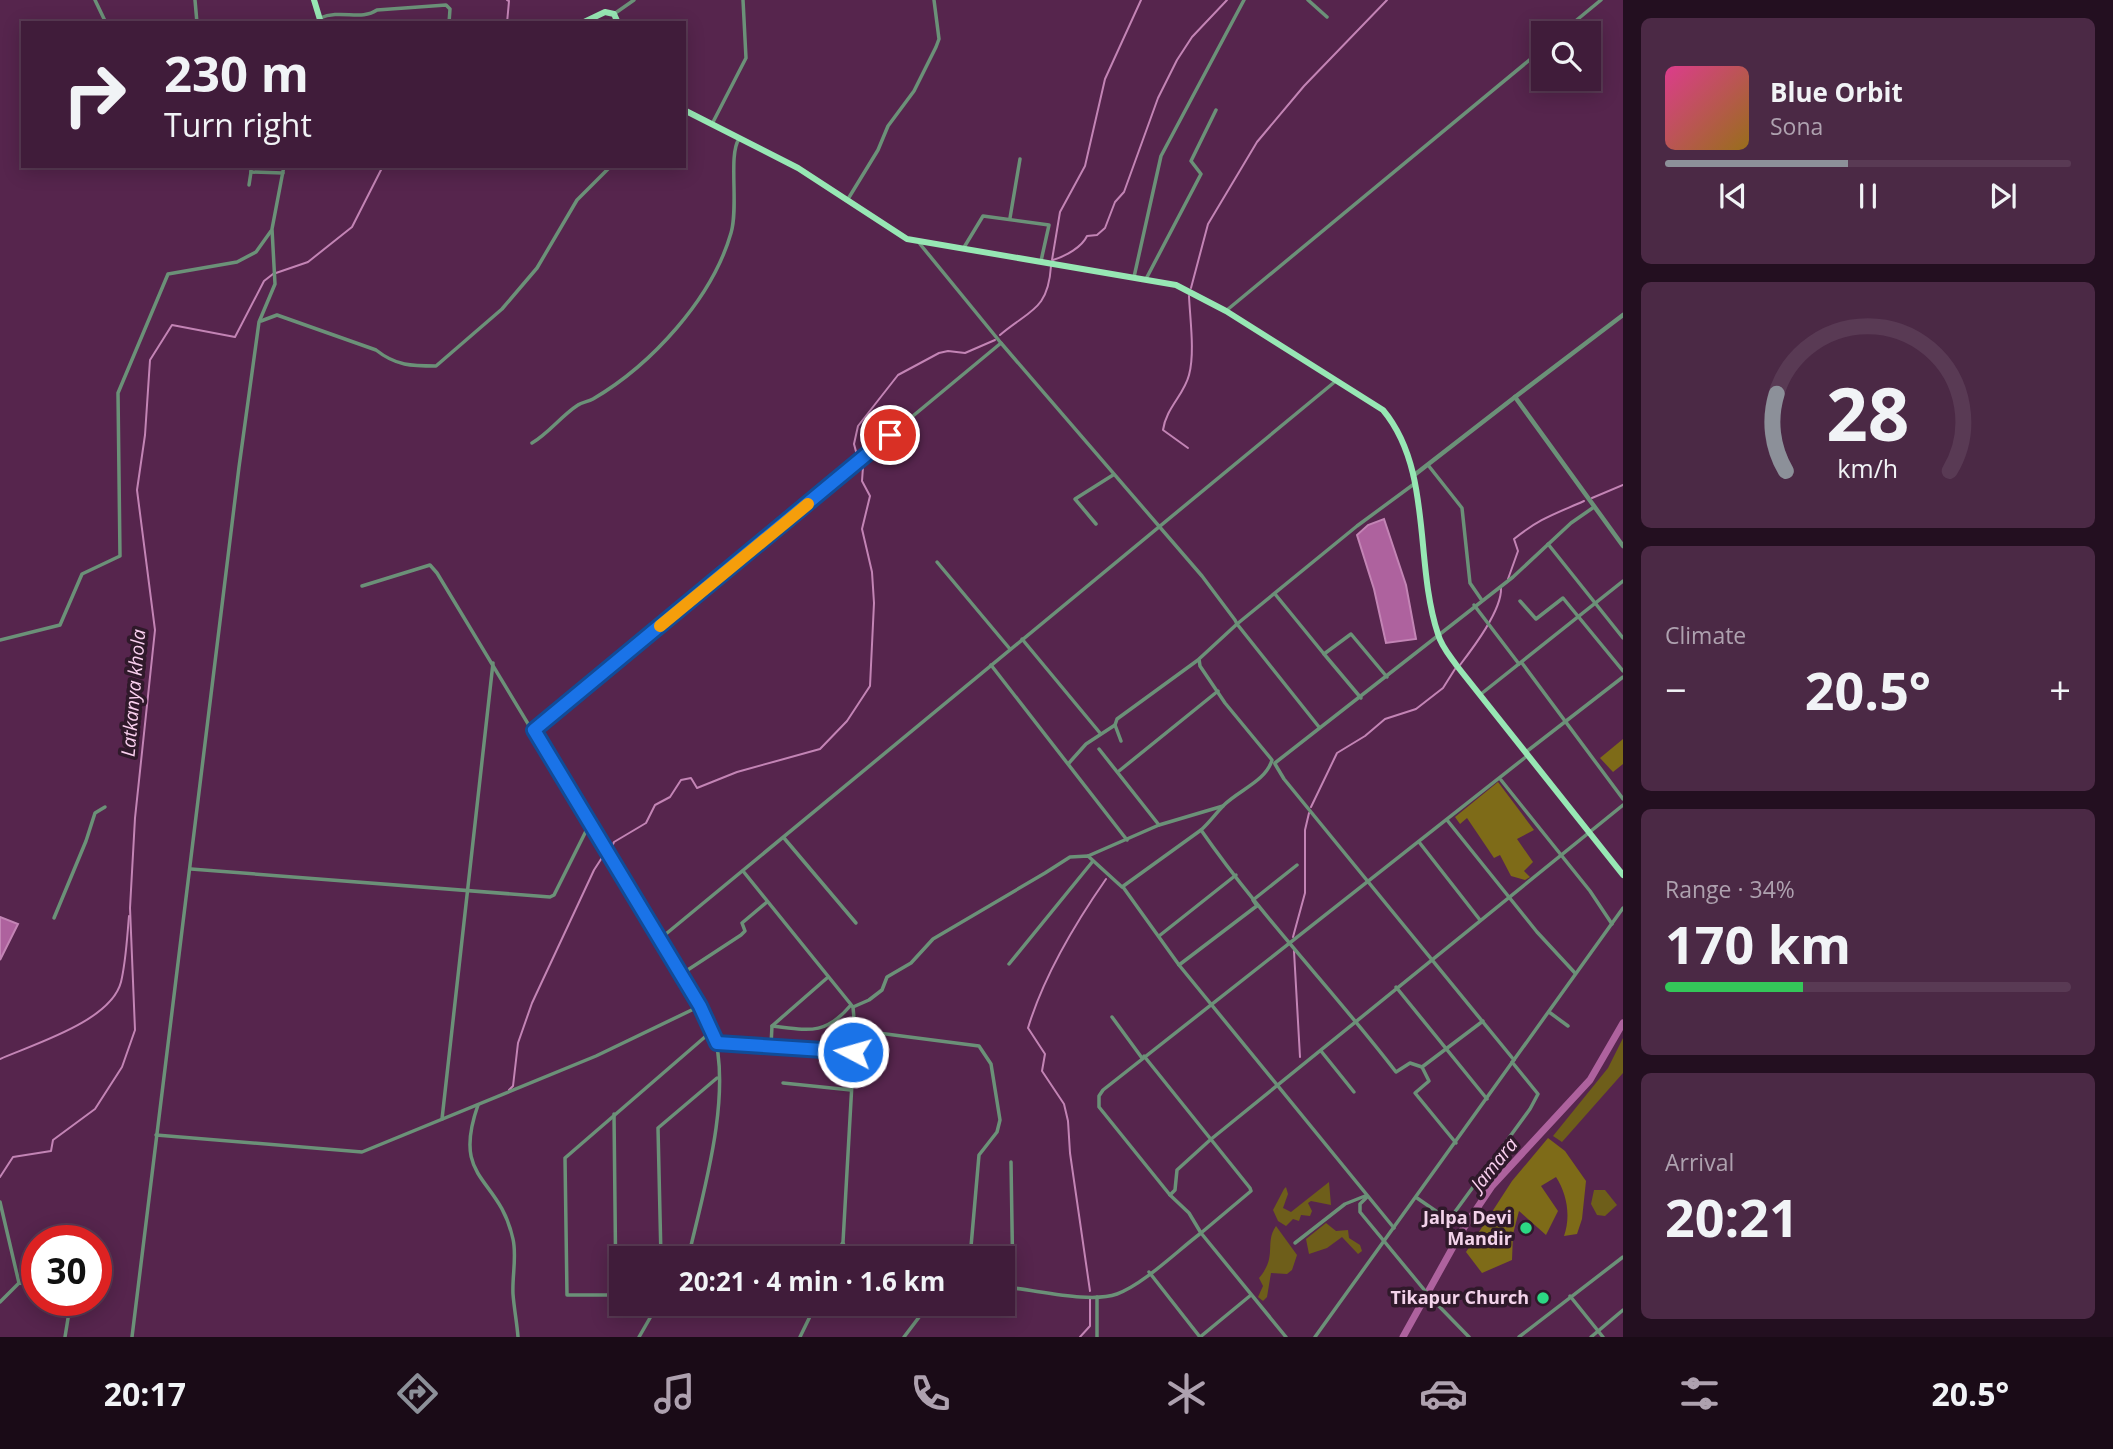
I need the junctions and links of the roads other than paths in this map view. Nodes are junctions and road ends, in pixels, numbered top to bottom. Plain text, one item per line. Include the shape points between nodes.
1 (95, 0) edge
2 (195, 0) edge
3 (314, 0) edge
4 (634, 0) edge
5 (743, 0) edge
6 (934, 0) edge
7 (1244, 0) edge
8 (1308, 0) edge
9 (1601, 0) edge
10 (614, 14) junction
11 (1327, 17) dead end
12 (320, 20) edge
13 (105, 21) edge
14 (197, 21) edge
15 (449, 21) edge
16 (586, 21) edge
17 (617, 21) edge
18 (1576, 21) edge
19 (1531, 59) edge
20 (1216, 110) dead end
21 (686, 111) edge
22 (712, 124) junction
23 (740, 137) junction
24 (1020, 159) dead end
25 (284, 168) edge
26 (609, 168) edge
27 (251, 169) edge
28 (283, 173) junction
29 (249, 184) dead end
30 (847, 201) junction
31 (1010, 218) junction
32 (272, 229) junction
33 (920, 244) junction
34 (963, 250) junction
35 (1047, 264) junction
36 (1134, 277) junction
37 (1146, 279) junction
38 (1226, 312) junction
39 (1623, 315) edge
40 (259, 322) junction
41 (1001, 343) junction
42 (1338, 379) junction
43 (1515, 397) junction
44 (532, 443) dead end
45 (1428, 465) junction
46 (1114, 475) junction
47 (1412, 476) junction
48 (1414, 484) junction
49 (1594, 507) junction
50 (1096, 524) dead end
51 (1158, 525) junction
52 (1548, 544) junction
53 (1623, 546) edge
54 (937, 562) dead end
55 (1623, 581) edge
56 (362, 586) dead end
57 (1275, 594) junction
58 (1481, 599) junction
59 (1520, 601) dead end
60 (1594, 604) junction
61 (1474, 605) junction
62 (1578, 617) junction
63 (1237, 624) junction
64 (1438, 635) junction
65 (1623, 638) edge
66 (1022, 639) junction
67 (0, 640) edge
68 (1010, 649) junction
69 (1324, 654) junction
70 (1199, 659) junction
71 (493, 663) junction
72 (1521, 664) junction
73 (991, 665) junction
74 (1623, 671) edge
75 (1387, 677) junction
76 (1623, 677) edge
77 (1218, 691) junction
78 (1479, 695) junction
79 (1361, 698) junction
80 (1567, 723) junction
81 (1115, 725) junction
82 (1320, 728) junction
83 (534, 730) junction
84 (1100, 733) junction
85 (1121, 741) dead end
86 (1099, 748) dead end
87 (1525, 754) junction
88 (1273, 761) junction
89 (1069, 763) junction
90 (1119, 771) junction
91 (1501, 780) dead end
92 (1623, 799) edge
93 (1623, 805) edge
94 (106, 807) dead end
95 (1223, 807) junction
96 (1447, 820) junction
97 (590, 823) junction
98 (1159, 825) junction
99 (1201, 830) junction
100 (1589, 832) junction
101 (784, 838) junction
102 (1127, 840) junction
103 (1419, 842) junction
104 (1560, 855) junction
105 (1088, 856) junction
106 (1093, 861) junction
107 (1297, 865) dead end
108 (191, 869) junction
109 (743, 871) junction
110 (1236, 875) junction
111 (1623, 875) edge
112 (1370, 883) junction
113 (1122, 887) junction
114 (466, 890) junction
115 (1510, 899) junction
116 (1254, 900) junction
117 (767, 902) junction
118 (1623, 908) edge
119 (54, 918) dead end
120 (1480, 920) junction
121 (856, 923) dead end
122 (1612, 924) junction
123 (1158, 936) junction
124 (658, 937) junction
125 (1292, 944) junction
126 (1431, 957) junction
127 (1009, 964) dead end
128 (1179, 965) junction
129 (1575, 973) junction
130 (680, 975) junction
131 (828, 978) junction
132 (1396, 987) junction
133 (1211, 1004) junction
134 (700, 1006) junction
135 (851, 1007) junction
136 (1549, 1012) junction
137 (1112, 1017) dead end
138 (1357, 1021) junction
139 (1483, 1021) junction
140 (772, 1026) junction
141 (1568, 1026) dead end
142 (713, 1030) junction
143 (855, 1030) junction
144 (717, 1043) junction
145 (771, 1045) junction
146 (1446, 1050) junction
147 (1321, 1051) junction
148 (853, 1052) junction
149 (1143, 1057) junction
150 (1513, 1061) junction
151 (1422, 1067) junction
152 (719, 1077) junction
153 (782, 1083) dead end
154 (1275, 1085) junction
155 (851, 1090) junction
156 (1354, 1092) dead end
157 (1487, 1099) junction
158 (478, 1104) junction
159 (614, 1114) junction
160 (442, 1119) junction
161 (156, 1135) junction
162 (1210, 1140) junction
163 (1455, 1143) junction
164 (1011, 1162) dead end
165 (1170, 1195) junction
166 (1367, 1196) junction
167 (1416, 1197) junction
168 (0, 1202) edge
169 (1394, 1228) junction
170 (1201, 1233) junction
171 (842, 1242) junction
172 (1384, 1242) junction
173 (1295, 1243) dead end
174 (618, 1246) edge
175 (661, 1246) edge
176 (691, 1246) edge
177 (840, 1246) edge
178 (844, 1246) edge
179 (971, 1246) edge
180 (1013, 1246) edge
181 (1623, 1257) edge
182 (1149, 1272) junction
183 (19, 1283) joint
184 (1015, 1288) edge
185 (609, 1295) edge
186 (1251, 1295) junction
187 (1570, 1296) junction
188 (1097, 1297) junction
189 (0, 1302) edge
190 (1623, 1310) edge
191 (68, 1316) edge
192 (651, 1316) edge
193 (810, 1316) edge
194 (920, 1316) edge
195 (1598, 1331) junction
196 (65, 1337) edge
197 (132, 1337) edge
198 (518, 1337) edge
199 (639, 1337) edge
200 (800, 1337) edge
201 (904, 1337) edge
202 (1097, 1337) edge
203 (1200, 1337) edge
204 (1286, 1337) edge
205 (1315, 1337) edge
206 (1469, 1337) edge
207 (1519, 1337) edge
208 (1591, 1337) edge
209 (1603, 1337) edge

1 - 13 street
2 - 14 street
3 - 12 main road
4 - 10 street
5 - 22 street via 746,58
6 - 30 street via 936,47
7 - 36 street via 1161,156
8 - 11 street
9 - 18 street
10 - 16 main road via 605,12
10 - 17 main road
12 - 15 street via 334,12 369,16 377,10 446,5
19 - 38 street
20 - 37 street via 1191,162 1201,174
21 - 22 main road
22 - 23 main road
23 - 30 main road
23 - 44 street via 732,159 736,182 732,231 694,309 651,355
24 - 31 street
25 - 28 street
26 - 40 street via 577,200 537,268 502,309 436,366 390,361 376,351 277,315
27 - 28 street
27 - 29 street
28 - 32 street
30 - 33 main road via 890,231
31 - 34 street via 983,216
31 - 35 street via 1049,225
32 - 40 street via 275,284
32 - 67 street via 256,252 237,262 169,274 118,393 120,556 82,574 60,625
33 - 34 main road
33 - 41 street
34 - 35 main road
35 - 36 main road
36 - 37 main road
37 - 38 main road via 1176,285
38 - 42 main road
39 - 43 street
40 - 108 street
41 - 46 street
41 - 83 street
42 - 47 main road via 1383,410 1394,424
42 - 51 street
43 - 45 street
43 - 49 street
45 - 47 street
45 - 58 street via 1462,508 1470,583
46 - 50 street via 1075,499
46 - 51 street
47 - 48 main road
48 - 57 street
48 - 64 main road
49 - 52 street
49 - 53 street
51 - 63 street
51 - 66 street
52 - 58 street
52 - 60 street
54 - 68 street
55 - 60 street
56 - 71 street via 430,565
57 - 63 street
57 - 69 street
58 - 61 street
59 - 62 street via 1536,619 1563,598
60 - 62 street
60 - 65 street
61 - 64 street
61 - 72 street
62 - 72 street
62 - 74 street
63 - 70 street
63 - 82 street
64 - 75 street
64 - 78 main road
66 - 68 street
66 - 84 street
68 - 73 street
69 - 75 street via 1351,634
69 - 79 street
70 - 77 street
70 - 81 street
71 - 83 street
71 - 114 street
72 - 78 street
72 - 80 street
73 - 89 street
73 - 101 street
75 - 79 street
76 - 80 street
77 - 88 street
77 - 90 street
78 - 87 main road
79 - 82 street
80 - 87 street
80 - 92 street
81 - 84 street
81 - 85 street
82 - 88 street
83 - 97 street
84 - 89 street
86 - 90 street
87 - 96 street
87 - 100 main road
88 - 95 street
88 - 112 street
89 - 102 street
90 - 98 street
91 - 104 street
93 - 100 street
94 - 119 street via 95,813
95 - 98 street
95 - 99 street
96 - 103 street
96 - 115 street
97 - 114 street via 554,895
97 - 124 street
98 - 102 street
99 - 110 street
99 - 113 street
100 - 104 street
100 - 111 main road
101 - 109 street
101 - 121 street
102 - 105 street
103 - 112 street
103 - 120 street
104 - 115 street
104 - 122 street
105 - 106 street
105 - 135 street via 1061,860 933,939 911,962 887,977 882,990
106 - 113 street
106 - 127 street
107 - 116 street
108 - 114 street
108 - 161 street
109 - 117 street
109 - 124 street
110 - 116 street
110 - 123 street
112 - 125 street
112 - 126 street
113 - 123 street
114 - 160 street
115 - 120 street
115 - 129 street
116 - 125 street
116 - 128 street via 1257,906
117 - 130 street via 742,923 741,935
117 - 131 street
118 - 122 street
120 - 126 street
122 - 129 street
123 - 128 street
124 - 130 street
125 - 133 street
125 - 138 street
126 - 132 street
126 - 139 street
128 - 133 street
129 - 136 street
130 - 134 street
131 - 135 street
131 - 140 street
132 - 138 street
132 - 146 street
133 - 149 street
133 - 154 street
134 - 142 street
134 - 158 street via 596,1056
135 - 140 street via 821,1030
135 - 143 street
136 - 141 street
136 - 150 street
137 - 149 street
138 - 147 street
138 - 151 street via 1396,1072 1410,1063
139 - 146 street
139 - 150 street
140 - 145 street
142 - 144 street
142 - 159 street
143 - 148 street
143 - 179 street via 979,1046 985,1051 1000,1120 997,1132 978,1155
144 - 145 street
144 - 152 street
145 - 148 street
146 - 151 street
146 - 157 street
147 - 154 street
147 - 156 street
148 - 155 street
149 - 162 street
149 - 165 street via 1103,1090 1099,1107
150 - 157 street
150 - 167 street via 1538,1094 1530,1109 1449,1220
151 - 163 street via 1429,1081 1416,1095
152 - 175 street via 658,1128
152 - 176 street via 714,1137
153 - 155 street
154 - 162 street
154 - 166 street
155 - 171 street
157 - 163 street
158 - 160 street
158 - 198 street via 468,1151 472,1165 508,1218 514,1242
159 - 174 street
159 - 185 street via 566,1155 564,1163 568,1295
160 - 161 street via 362,1152
161 - 197 street
162 - 165 street via 1177,1170
162 - 170 street via 1251,1191
163 - 167 street
164 - 180 street
165 - 170 street
166 - 169 street
166 - 172 street via 1360,1212
166 - 173 street via 1345,1204
167 - 169 street
168 - 183 street
169 - 172 street
170 - 182 street
170 - 186 street
171 - 177 street
171 - 178 street
172 - 205 street
172 - 206 street
181 - 187 street
182 - 188 street via 1116,1294
182 - 203 street
183 - 189 street
184 - 188 street
186 - 203 street
186 - 204 street
187 - 195 street
187 - 207 street
188 - 202 street
190 - 195 street
191 - 196 street
192 - 199 street
193 - 200 street
194 - 201 street
195 - 208 street
195 - 209 street

